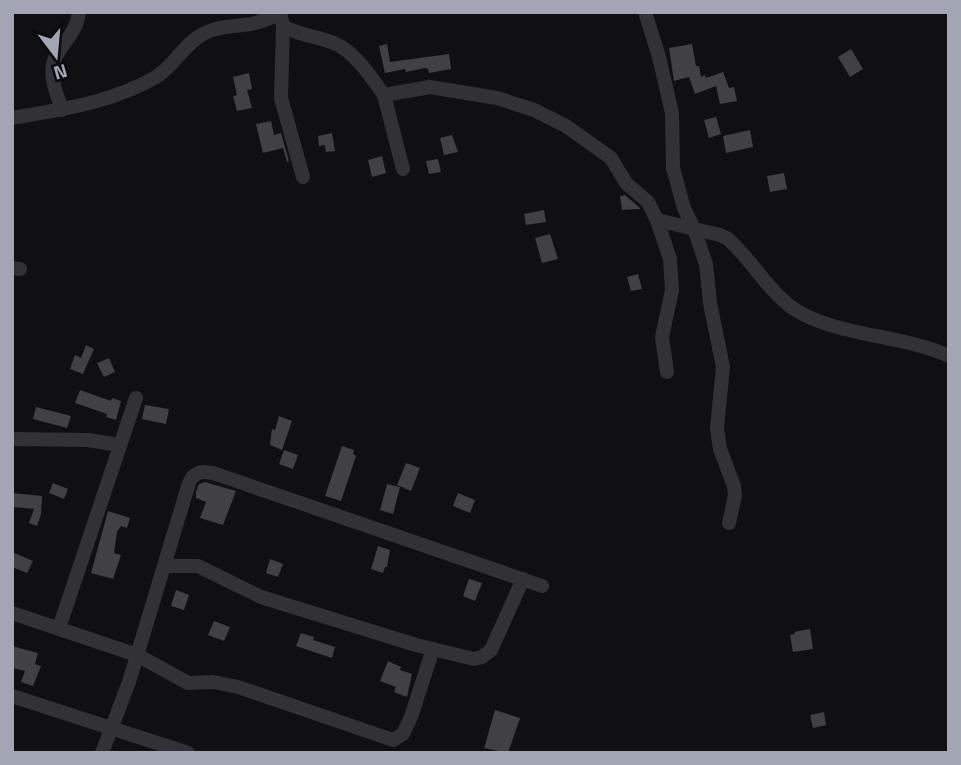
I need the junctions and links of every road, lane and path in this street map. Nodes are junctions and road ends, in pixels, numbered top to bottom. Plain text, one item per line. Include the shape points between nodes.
1 (79, 12) edge
2 (645, 12) edge
3 (281, 17) edge
4 (384, 95) junction
5 (62, 110) junction
6 (12, 118) edge
7 (403, 169) dead end
8 (303, 177) dead end
9 (657, 220) junction
10 (694, 229) junction
11 (949, 355) edge
12 (667, 372) dead end
13 (136, 398) dead end
14 (12, 439) edge
15 (120, 445) junction
16 (729, 523) dead end
17 (165, 566) junction
18 (523, 579) junction
19 (542, 586) dead end
20 (12, 613) edge
21 (59, 628) junction
22 (433, 649) junction
23 (137, 655) junction
24 (12, 696) edge
25 (110, 728) junction
26 (102, 753) edge
27 (187, 753) edge

1 - 5 street via 68,41 54,58 52,81
2 - 10 street via 672,113 673,168
3 - 4 street via 294,33 339,46
3 - 5 street via 202,34 158,76 109,98
3 - 8 street via 281,98
4 - 7 street
4 - 9 street via 430,87 497,98 534,110 611,158
5 - 6 street
9 - 10 street
9 - 12 street via 671,269 672,290 662,337
10 - 11 street via 728,239 767,285 795,309 818,320
10 - 16 street via 706,264 723,367 717,428 734,486
13 - 15 street
14 - 15 street
15 - 21 street
17 - 18 street via 189,483 205,471
17 - 22 street via 198,566 261,597
17 - 23 street
18 - 19 street
18 - 22 street via 491,650 482,657
20 - 21 street
21 - 23 street
22 - 23 street via 411,717 403,734 393,740 238,687 188,683
23 - 25 street
24 - 25 street
25 - 26 street
25 - 27 street

